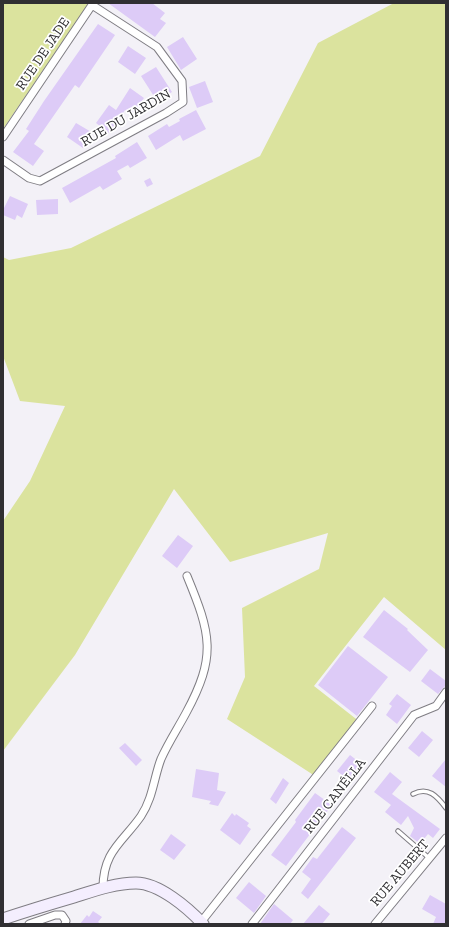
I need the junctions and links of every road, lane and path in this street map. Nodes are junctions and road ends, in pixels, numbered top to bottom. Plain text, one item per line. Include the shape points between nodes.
1 (93, 4) edge
2 (3, 138) edge
3 (3, 160) edge
4 (187, 576) dead end
5 (446, 692) edge
6 (372, 706) dead end
7 (413, 794) dead end
8 (446, 808) edge
9 (398, 831) dead end
10 (446, 838) edge
11 (429, 858) junction
12 (103, 888) junction
13 (3, 919) edge
14 (202, 923) edge
15 (29, 924) edge
16 (65, 924) edge
17 (252, 924) edge
18 (375, 924) edge

1 - 2 street, RUE DE JADE
1 - 3 street, RUE DU JARDIN via 157,47 182,81 183,102 40,181 29,178
4 - 12 street via 205,622 208,661 192,702 161,759 154,787 142,815 119,842 105,865
5 - 17 street, RUE CANÉLLA via 436,706 414,715
6 - 14 street
7 - 8 lane via 427,791 437,796
9 - 11 lane
10 - 11 street, RUE AUBERT
11 - 18 street, RUE AUBERT
12 - 13 main road
12 - 14 main road via 137,883 151,886 171,896
15 - 16 street via 55,914 62,915

